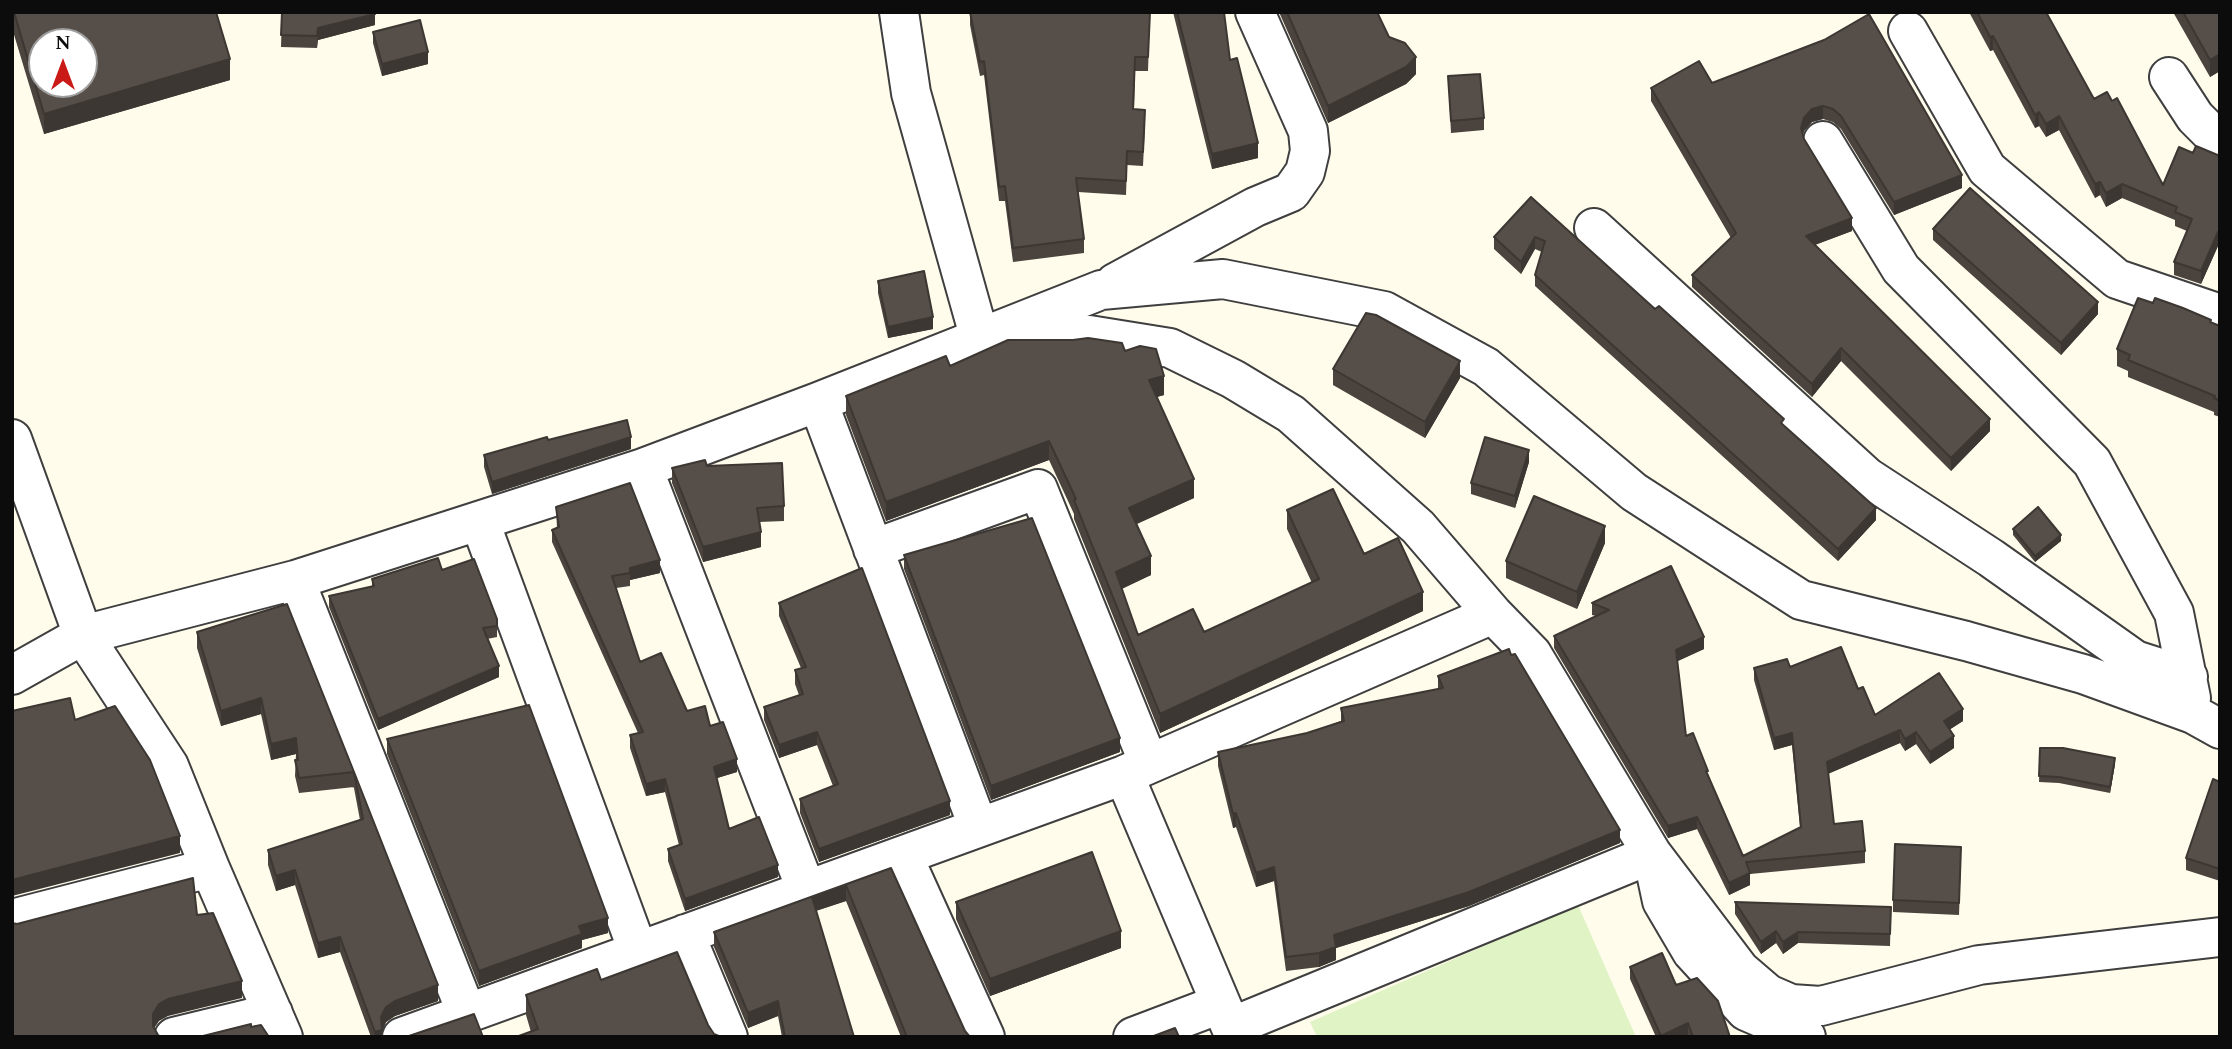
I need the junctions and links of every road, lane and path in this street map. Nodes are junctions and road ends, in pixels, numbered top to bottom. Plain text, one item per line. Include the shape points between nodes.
1 (899, 12) edge
2 (1255, 12) edge
3 (1908, 31) dead end
4 (2169, 77) dead end
5 (1824, 141) dead end
6 (2220, 142) edge
7 (1594, 228) dead end
8 (1101, 290) junction
9 (2220, 314) edge
10 (979, 339) junction
11 (818, 402) junction
12 (12, 439) edge
13 (643, 468) junction
14 (480, 522) junction
15 (873, 549) junction
16 (295, 580) junction
17 (1493, 614) junction
18 (83, 635) junction
19 (12, 676) edge
20 (2200, 707) edge
21 (1136, 769) junction
22 (978, 827) junction
23 (1652, 854) junction
24 (903, 856) junction
25 (210, 869) junction
26 (806, 889) junction
27 (12, 919) edge
28 (685, 934) junction
29 (2220, 937) edge
30 (638, 951) junction
31 (467, 1014) junction
32 (1228, 1023) edge
33 (278, 1025) edge
34 (174, 1037) edge
35 (402, 1037) edge
36 (728, 1037) edge
37 (985, 1037) edge
38 (1133, 1037) edge
39 (1805, 1037) edge

1 - 10 street via 911,93
2 - 8 street via 1308,131 1305,172 1291,192
3 - 9 street via 1987,169 2117,279
4 - 6 street via 2195,117
5 - 20 street via 1901,269 2091,462 2174,613
7 - 20 street via 1867,477 1991,558
8 - 10 street
8 - 20 street via 1223,279 1384,312 1486,367 1634,492 1801,600
10 - 11 street
10 - 17 street via 1089,335 1170,348 1233,379 1291,414 1418,527
11 - 13 street
11 - 15 street
12 - 18 street
13 - 14 street
13 - 26 street
14 - 16 street
14 - 30 street
15 - 21 street via 1038,489
15 - 22 street
16 - 18 street
16 - 31 street
17 - 21 street
17 - 23 street via 1532,654
18 - 19 street
18 - 25 street via 169,766
21 - 22 street
21 - 32 street
22 - 24 street
23 - 29 street via 1740,970 1768,994 1791,1004 1821,1006 1979,965
23 - 32 street
23 - 39 street via 1662,901 1692,952 1746,1011
24 - 26 street
24 - 37 street
25 - 27 street
25 - 33 street
26 - 28 street
28 - 30 street
28 - 36 street
30 - 31 street
31 - 35 street
32 - 38 street
33 - 34 street

